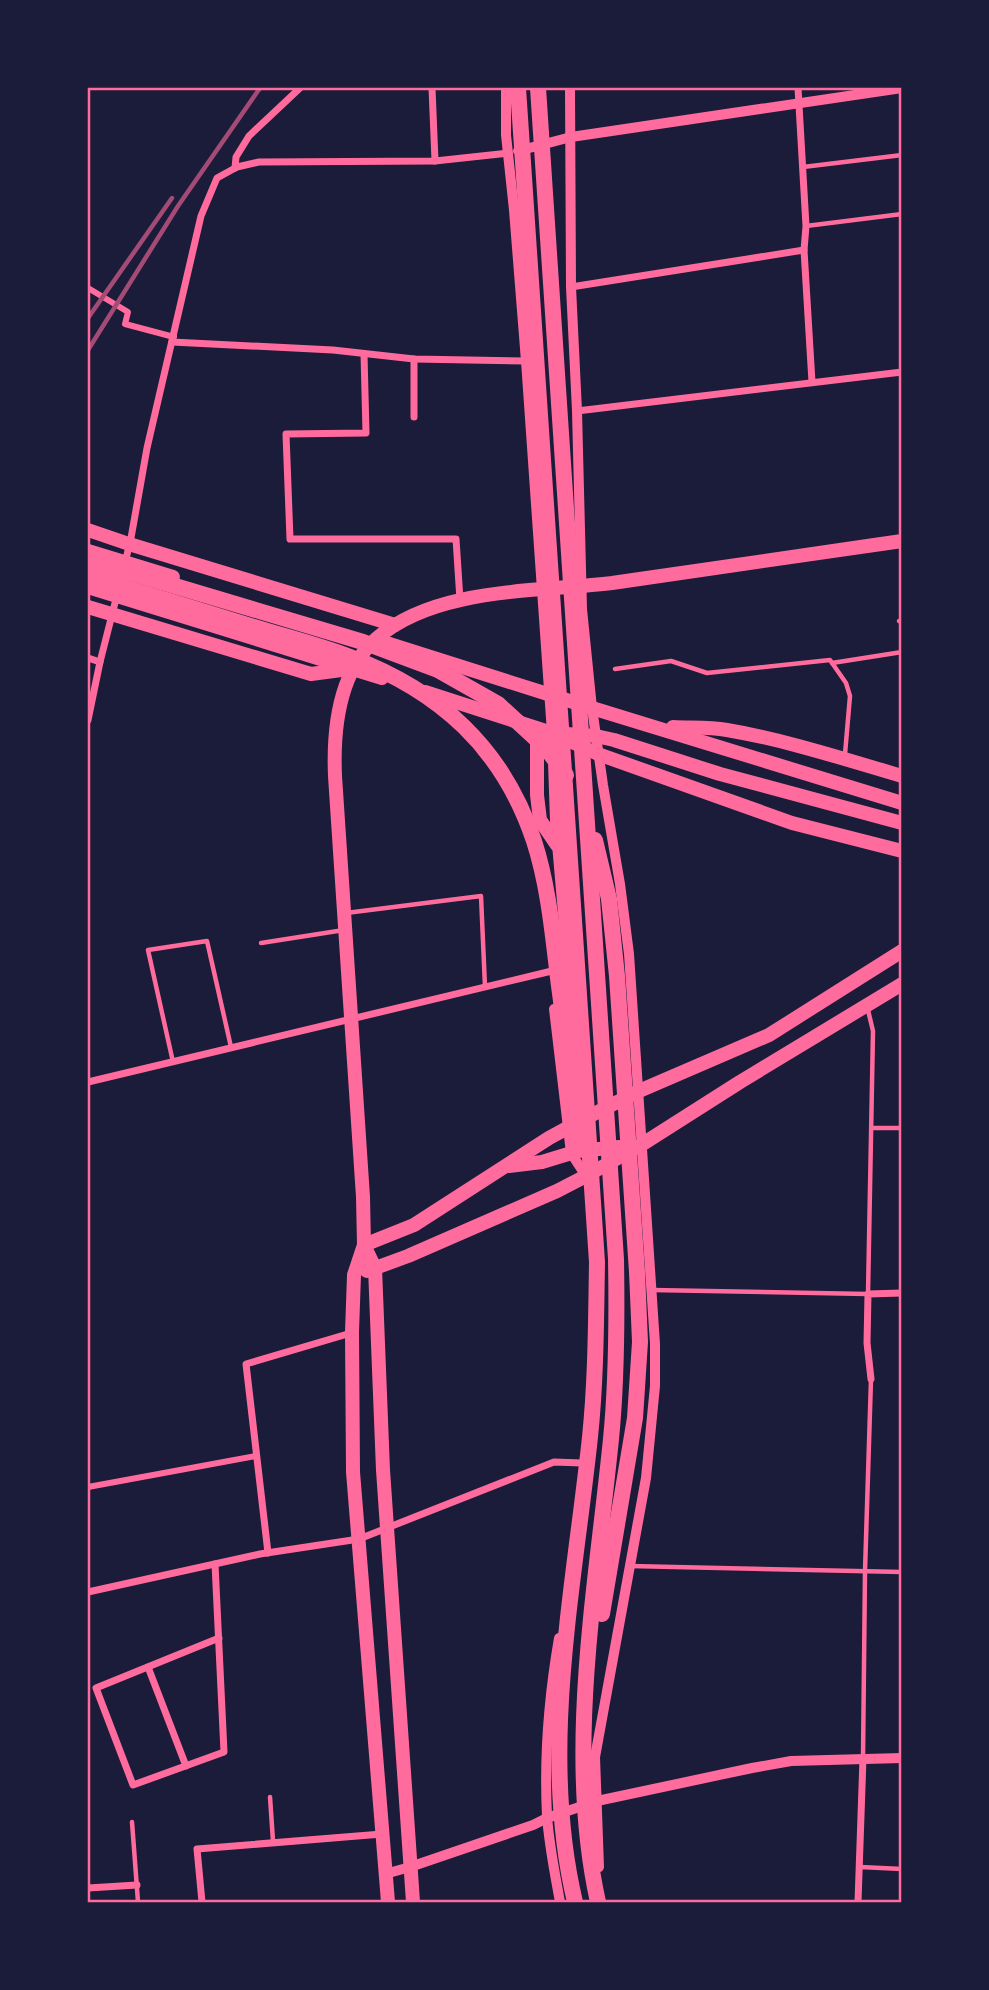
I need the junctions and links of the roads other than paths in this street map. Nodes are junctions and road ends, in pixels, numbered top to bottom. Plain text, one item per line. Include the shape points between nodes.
1 (300, 88) edge
2 (432, 88) edge
3 (506, 88) edge
4 (518, 88) edge
5 (538, 88) edge
6 (570, 88) edge
7 (799, 88) edge
8 (901, 88) edge
9 (798, 103) junction
10 (571, 137) junction
11 (509, 153) junction
12 (901, 155) edge
13 (435, 161) junction
14 (802, 167) junction
15 (235, 168) junction
16 (901, 214) edge
17 (806, 226) junction
18 (804, 250) junction
19 (572, 287) junction
20 (88, 288) edge
21 (173, 339) junction
22 (364, 354) junction
23 (414, 359) junction
24 (526, 361) junction
25 (901, 372) edge
26 (812, 382) junction
27 (578, 411) junction
28 (414, 417) dead end
29 (88, 530) edge
30 (901, 541) edge
31 (130, 544) junction
32 (88, 551) edge
33 (88, 560) edge
34 (88, 576) edge
35 (581, 586) junction
36 (88, 587) edge
37 (542, 589) junction
38 (460, 600) junction
39 (88, 607) edge
40 (113, 614) junction
41 (395, 625) junction
42 (375, 639) junction
43 (901, 652) edge
44 (88, 658) edge
45 (100, 662) junction
46 (832, 663) junction
47 (354, 668) junction
48 (615, 669) dead end
49 (549, 695) junction
50 (592, 708) junction
51 (88, 717) edge
52 (654, 727) junction
53 (537, 729) junction
54 (552, 733) junction
55 (596, 736) junction
56 (598, 754) junction
57 (845, 759) junction
58 (901, 776) edge
59 (901, 803) edge
60 (540, 820) junction
61 (901, 823) edge
62 (557, 845) junction
63 (901, 852) edge
64 (344, 913) junction
65 (345, 930) junction
66 (261, 943) dead end
67 (901, 951) edge
68 (629, 954) junction
69 (566, 968) junction
70 (550, 972) junction
71 (901, 985) edge
72 (485, 987) junction
73 (867, 1005) junction
74 (351, 1018) junction
75 (232, 1048) junction
76 (174, 1063) junction
77 (88, 1083) edge
78 (639, 1091) junction
79 (582, 1120) junction
80 (568, 1128) junction
81 (872, 1128) junction
82 (901, 1128) edge
83 (641, 1145) junction
84 (603, 1149) junction
85 (578, 1152) junction
86 (504, 1166) junction
87 (586, 1176) junction
88 (365, 1245) junction
89 (597, 1262) junction
90 (375, 1268) junction
91 (354, 1275) junction
92 (652, 1290) junction
93 (901, 1293) edge
94 (868, 1294) junction
95 (352, 1332) junction
96 (870, 1379) joint
97 (256, 1456) junction
98 (582, 1464) junction
99 (88, 1487) edge
100 (387, 1528) junction
101 (359, 1539) junction
102 (268, 1553) junction
103 (215, 1564) junction
104 (630, 1566) junction
105 (865, 1571) junction
106 (901, 1572) edge
107 (88, 1592) edge
108 (219, 1638) junction
109 (148, 1667) junction
110 (582, 1755) junction
111 (863, 1758) junction
112 (901, 1758) edge
113 (186, 1766) junction
114 (270, 1797) dead end
115 (597, 1801) junction
116 (547, 1818) junction
117 (132, 1822) dead end
118 (382, 1834) junction
119 (273, 1841) junction
120 (410, 1867) junction
121 (859, 1867) junction
122 (901, 1869) edge
123 (385, 1874) junction
124 (137, 1885) junction
125 (88, 1888) edge
126 (138, 1902) edge
127 (201, 1902) edge
128 (388, 1902) edge
129 (413, 1902) edge
130 (560, 1902) edge
131 (575, 1902) edge
132 (598, 1902) edge
133 (605, 1902) edge
134 (858, 1902) edge

1 - 15 street via 249,136
2 - 13 street
3 - 11 street
4 - 89 highway
5 - 110 highway via 616,1271 615,1379
6 - 10 street
7 - 9 street
8 - 9 street
9 - 10 street
9 - 14 street
10 - 11 street
10 - 19 street
11 - 13 street
11 - 24 street
12 - 14 lane
13 - 15 street via 259,162
14 - 17 street
15 - 21 street via 217,178 201,216
16 - 17 lane
17 - 18 street
18 - 19 street
18 - 26 street
19 - 27 street
20 - 21 street via 128,312 125,324
21 - 22 street
21 - 31 street
22 - 23 street
22 - 38 street via 366,433 286,434 290,540 456,539
23 - 24 street
23 - 28 street
24 - 37 street
25 - 26 street
26 - 27 street
27 - 35 street
29 - 31 main road
30 - 35 main road
31 - 40 street
31 - 41 main road
32 - 42 main road
33 - 110 highway via 320,628 438,670 498,704 522,725 546,748 582,804 603,867 613,934 639,1342 635,1418
34 - 89 highway via 362,662 434,700 483,747 521,808 543,876
35 - 37 main road
35 - 50 street
36 - 47 main road
37 - 38 main road
37 - 49 street
38 - 41 main road via 432,606
39 - 40 main road
40 - 45 street
40 - 47 main road via 311,674
41 - 42 main road
42 - 47 main road
42 - 49 main road
43 - 46 lane
44 - 45 street
45 - 51 street
46 - 48 lane via 707,673 671,661
46 - 57 lane via 850,696
47 - 53 main road
47 - 64 main road via 334,738
49 - 50 main road
49 - 54 street
50 - 52 main road
50 - 55 street
52 - 57 main road via 725,730
52 - 59 main road
53 - 54 main road
53 - 60 main road
54 - 55 main road
54 - 56 main road
54 - 62 street
55 - 56 street
55 - 61 main road
56 - 63 main road via 792,823
56 - 68 street
57 - 58 main road
60 - 62 main road
60 - 70 street
62 - 69 street
64 - 65 main road
64 - 72 lane via 481,896
65 - 66 lane
65 - 74 main road
67 - 78 main road via 769,1035
68 - 69 street
68 - 78 street
69 - 70 street
69 - 79 street
70 - 72 street
70 - 80 street
71 - 73 main road
72 - 74 street
73 - 81 lane via 873,1031
73 - 83 main road
74 - 75 street
74 - 88 main road
75 - 76 street
75 - 76 lane via 206,941 148,950
76 - 77 street
78 - 79 main road
78 - 83 street
78 - 84 street
79 - 80 main road
79 - 85 street
80 - 85 street
80 - 86 main road
81 - 82 lane
81 - 94 lane
83 - 84 main road
83 - 87 main road
83 - 92 street
84 - 85 main road
84 - 87 street
85 - 86 main road
85 - 87 street
86 - 88 main road via 414,1225
87 - 90 main road
87 - 98 street via 593,1300
88 - 90 main road
88 - 91 main road
89 - 131 highway via 595,1378 559,1756 564,1835
90 - 91 main road
90 - 100 main road
91 - 95 main road
92 - 94 lane
92 - 104 street via 652,1430
93 - 94 street
94 - 96 street
95 - 97 street via 246,1364
95 - 101 main road via 353,1472
96 - 105 lane
97 - 99 street
97 - 102 street
98 - 100 street via 554,1462
98 - 116 street via 574,1554 552,1676
100 - 101 street
100 - 120 main road
101 - 102 street
101 - 118 main road
102 - 103 street
103 - 107 street
103 - 108 street
104 - 105 lane
104 - 115 street via 596,1757
105 - 106 lane
105 - 111 lane
108 - 109 street
108 - 113 street via 224,1752
109 - 113 street
109 - 113 street via 96,1688 133,1785
110 - 132 highway via 587,1843
111 - 112 street
111 - 115 street via 792,1761
111 - 121 street
114 - 119 lane
115 - 116 street
115 - 133 street via 598,1859
116 - 120 street
116 - 130 street
117 - 124 lane
118 - 119 street
118 - 123 main road
119 - 127 street via 197,1849
120 - 123 street
120 - 129 main road
121 - 122 lane
121 - 134 street
123 - 128 main road
124 - 125 street
124 - 126 lane

